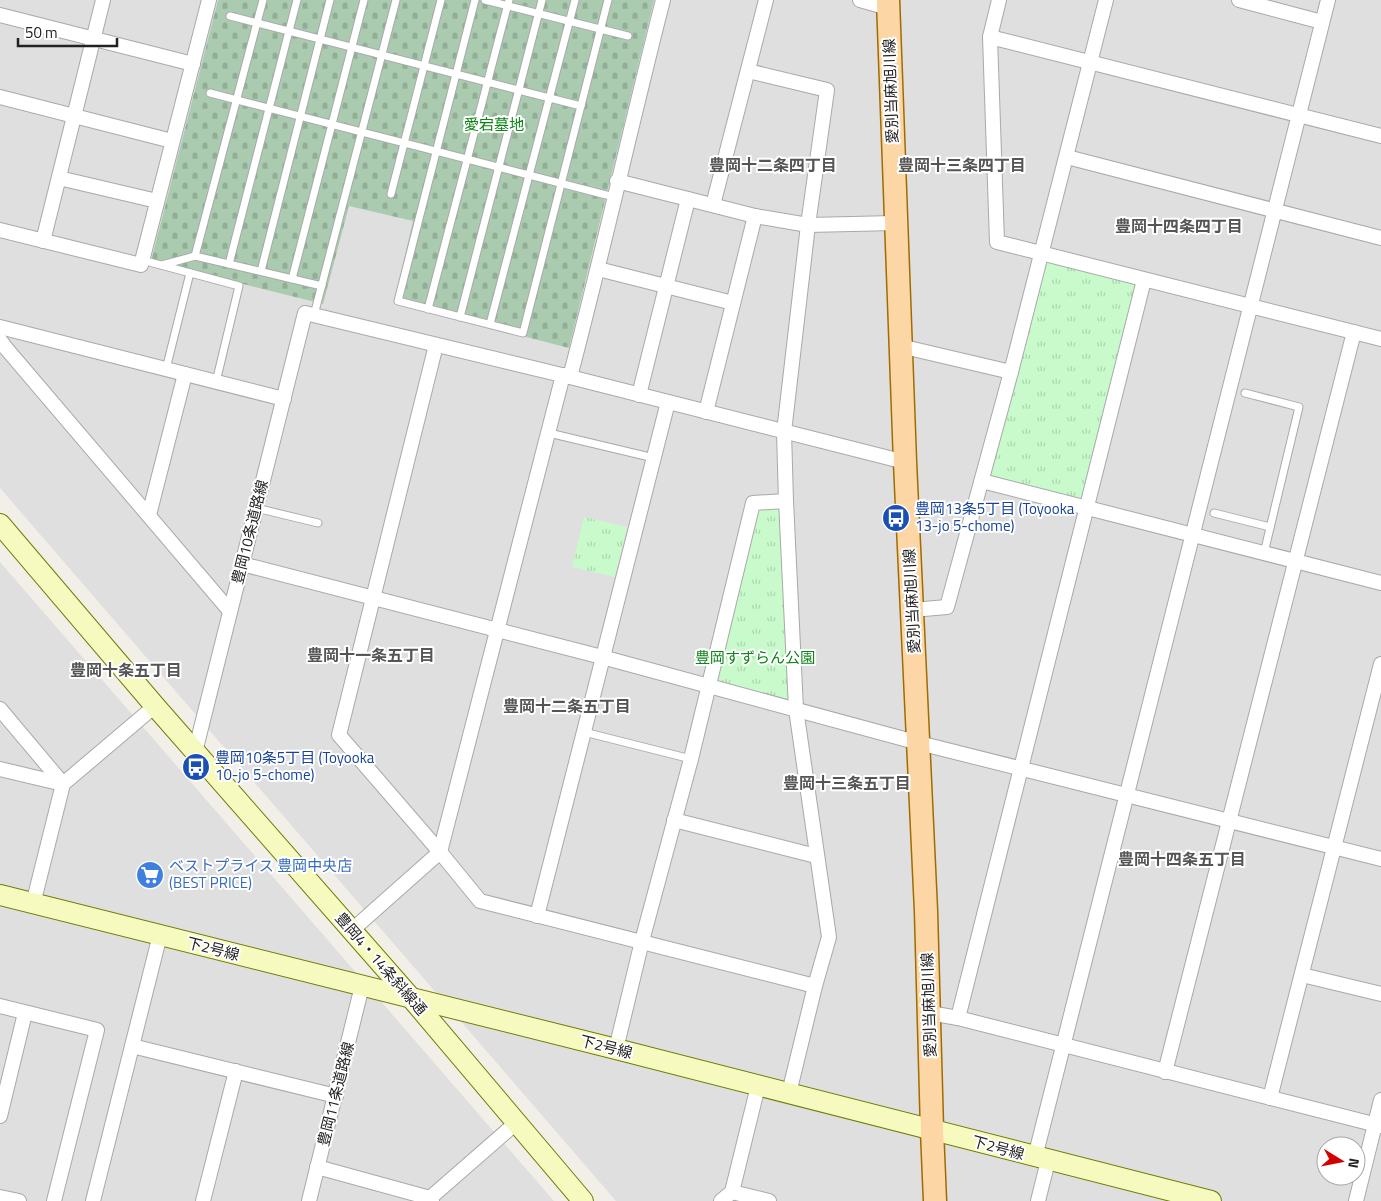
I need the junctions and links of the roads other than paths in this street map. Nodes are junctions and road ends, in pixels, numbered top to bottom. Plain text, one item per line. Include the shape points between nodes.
1 (103, 0) edge
2 (209, 0) edge
3 (262, 0) edge
4 (297, 0) edge
5 (330, 0) edge
6 (364, 0) edge
7 (396, 0) edge
8 (441, 0) edge
9 (475, 0) edge
10 (485, 0) edge
11 (542, 0) edge
12 (576, 0) edge
13 (608, 0) edge
14 (663, 0) edge
15 (766, 0) edge
16 (860, 0) edge
17 (999, 0) edge
18 (1106, 0) edge
19 (1239, 0) edge
20 (1328, 0) edge
21 (508, 3) edge
22 (888, 4) edge
23 (539, 14) junction
24 (0, 15) edge
25 (230, 16) dead end
26 (570, 22) junction
27 (1322, 22) junction
28 (257, 23) junction
29 (600, 29) junction
30 (288, 31) junction
31 (628, 36) dead end
32 (990, 37) junction
33 (320, 39) junction
34 (93, 40) junction
35 (352, 47) junction
36 (382, 55) junction
37 (1092, 62) junction
38 (193, 64) junction
39 (424, 66) junction
40 (748, 71) junction
41 (456, 74) junction
42 (487, 82) junction
43 (519, 90) junction
44 (210, 93) dead end
45 (0, 98) edge
46 (550, 98) junction
47 (236, 100) junction
48 (581, 106) junction
49 (268, 108) junction
50 (1298, 115) junction
51 (73, 116) junction
52 (299, 116) junction
53 (332, 125) junction
54 (362, 132) junction
55 (1381, 136) edge
56 (172, 141) junction
57 (404, 143) junction
58 (436, 151) junction
59 (1067, 157) junction
60 (466, 159) junction
61 (499, 168) junction
62 (530, 176) junction
63 (58, 178) junction
64 (617, 181) junction
65 (560, 184) junction
66 (391, 194) dead end
67 (614, 197) junction
68 (688, 199) junction
69 (157, 201) junction
70 (713, 205) junction
71 (1274, 211) junction
72 (755, 216) junction
73 (895, 223) junction
74 (808, 225) junction
75 (0, 230) edge
76 (1381, 238) edge
77 (43, 241) junction
78 (1042, 253) junction
79 (195, 256) junction
80 (142, 260) junction
81 (229, 264) junction
82 (160, 265) junction
83 (598, 269) junction
84 (260, 271) junction
85 (190, 273) junction
86 (292, 279) junction
87 (1144, 280) junction
88 (322, 286) junction
89 (666, 286) junction
90 (733, 303) junction
91 (1250, 307) junction
92 (428, 309) junction
93 (309, 314) junction
94 (460, 317) junction
95 (490, 324) junction
96 (0, 327) edge
97 (1354, 332) junction
98 (1381, 339) edge
99 (0, 340) edge
100 (436, 345) junction
101 (900, 346) junction
102 (166, 369) junction
103 (1012, 372) junction
104 (185, 374) junction
105 (566, 376) junction
106 (216, 382) junction
107 (1245, 393) dead end
108 (639, 395) junction
109 (284, 399) junction
110 (668, 402) junction
111 (706, 412) junction
112 (784, 432) junction
113 (549, 433) junction
114 (654, 458) junction
115 (905, 462) junction
116 (982, 481) junction
117 (786, 501) junction
118 (256, 508) junction
119 (1087, 508) junction
120 (1214, 514) dead end
121 (148, 515) junction
122 (318, 523) dead end
123 (0, 524) edge
124 (1270, 527) junction
125 (1192, 534) junction
126 (1264, 553) junction
127 (1296, 561) junction
128 (242, 564) junction
129 (1381, 583) edge
130 (373, 598) junction
131 (229, 610) junction
132 (912, 610) junction
133 (498, 630) junction
134 (602, 657) junction
135 (1381, 664) edge
136 (709, 685) junction
137 (156, 706) junction
138 (0, 709) edge
139 (796, 709) junction
140 (584, 732) junction
141 (919, 743) junction
142 (195, 752) junction
143 (691, 759) junction
144 (0, 769) edge
145 (1021, 769) junction
146 (63, 784) junction
147 (1126, 795) junction
148 (674, 820) junction
149 (1230, 820) junction
150 (1333, 848) junction
151 (440, 852) junction
152 (816, 856) junction
153 (1381, 859) edge
154 (0, 895) edge
155 (33, 904) junction
156 (537, 916) junction
157 (351, 931) junction
158 (160, 935) junction
159 (642, 941) junction
160 (1302, 975) junction
161 (362, 986) junction
162 (815, 986) junction
163 (1381, 994) edge
164 (412, 999) junction
165 (0, 1006) edge
166 (25, 1013) junction
167 (930, 1013) junction
168 (958, 1018) junction
169 (132, 1046) junction
170 (1063, 1046) junction
171 (616, 1049) junction
172 (236, 1071) junction
173 (1165, 1072) junction
174 (758, 1086) junction
175 (789, 1094) junction
176 (336, 1096) junction
177 (1270, 1098) junction
178 (1381, 1100) edge
179 (0, 1116) edge
180 (516, 1123) junction
181 (1378, 1125) edge
182 (932, 1130) junction
183 (1042, 1159) junction
184 (317, 1167) junction
185 (0, 1196) edge
186 (736, 1196) edge
187 (574, 1197) edge
188 (430, 1200) edge
189 (19, 1201) edge
190 (54, 1201) edge
191 (93, 1201) edge
192 (203, 1201) edge
193 (309, 1201) edge
194 (721, 1201) edge
195 (769, 1201) edge
196 (935, 1201) edge
197 (1038, 1201) edge
198 (1211, 1201) edge
199 (1356, 1201) edge

1 - 34 street
2 - 38 street
3 - 28 lane
4 - 30 lane
5 - 33 lane
6 - 35 lane
7 - 36 lane
8 - 39 lane
9 - 41 lane
10 - 21 lane
11 - 23 lane
12 - 26 lane
13 - 29 lane
14 - 64 street
15 - 40 street
16 - 22 street
17 - 32 street
18 - 37 street
19 - 27 street
20 - 27 street
21 - 23 lane
21 - 42 lane
22 - 73 main road, 愛別当麻旭川線
23 - 26 lane
23 - 43 lane
24 - 34 street
25 - 28 lane
26 - 29 lane
26 - 46 lane
27 - 50 street
28 - 30 lane
28 - 47 lane
29 - 31 lane
29 - 48 lane
30 - 33 lane
30 - 49 lane
32 - 37 street
32 - 78 street via 996,242
33 - 35 lane
33 - 52 lane
34 - 38 street
34 - 51 street
35 - 36 lane
35 - 53 lane
36 - 39 lane
36 - 54 lane
37 - 50 street
37 - 59 street
38 - 56 street
39 - 41 lane
39 - 57 lane
40 - 70 street
40 - 74 street via 827,90
41 - 42 lane
41 - 58 lane
42 - 43 lane
42 - 60 lane
43 - 46 lane
43 - 61 lane
44 - 47 lane
45 - 51 street
46 - 48 lane
46 - 62 lane
47 - 49 lane
47 - 79 lane
48 - 65 lane
49 - 52 lane
49 - 81 lane
50 - 55 street
50 - 71 street
51 - 56 street
51 - 63 street
52 - 53 lane
52 - 84 lane
53 - 54 lane
53 - 86 lane
54 - 57 lane
54 - 88 lane
56 - 69 street
57 - 58 lane
57 - 66 lane
58 - 60 lane
58 - 92 lane via 398,301
59 - 71 street
59 - 78 street
60 - 61 lane
60 - 92 lane
61 - 62 lane
61 - 94 lane
62 - 65 lane
62 - 95 lane
63 - 69 street
63 - 77 street
64 - 67 street
64 - 68 street
65 - 67 lane
65 - 95 lane via 523,333
67 - 83 street
68 - 70 street
68 - 89 street
69 - 80 street
70 - 72 street
71 - 76 street
71 - 91 street
72 - 74 street
72 - 90 street
73 - 74 street
73 - 101 main road, 愛別当麻旭川線
74 - 112 street
75 - 77 street
77 - 80 street via 141,265
78 - 87 street
78 - 103 street
79 - 81 lane
79 - 82 lane
80 - 82 lane
81 - 84 lane
82 - 85 lane
83 - 89 street
83 - 105 street
84 - 86 lane
85 - 102 lane
85 - 106 lane via 239,286
86 - 88 lane
87 - 91 street
87 - 119 street
88 - 93 lane
89 - 90 street
89 - 108 street
90 - 111 street
91 - 97 street
91 - 125 street
92 - 94 lane
93 - 100 street
93 - 109 street, 豊岡10条道路線
94 - 95 lane
96 - 102 street
97 - 98 street
97 - 127 street
99 - 121 street
100 - 105 street
100 - 130 street
101 - 103 street
101 - 115 main road, 愛別当麻旭川線
102 - 104 street
103 - 116 street
104 - 106 street
104 - 121 street
105 - 108 street
105 - 113 street
106 - 109 street
107 - 124 lane via 1299,407
108 - 110 street
109 - 118 street, 豊岡10条道路線
110 - 111 street
110 - 114 street
111 - 112 street
112 - 115 street
112 - 117 street
113 - 114 lane
113 - 133 street
114 - 134 street
115 - 132 main road, 愛別当麻旭川線
116 - 119 street
116 - 132 street via 947,607
117 - 136 street via 753,503
117 - 139 street
118 - 122 lane
118 - 128 street, 豊岡10条道路線
119 - 125 street
119 - 145 street
120 - 124 lane
121 - 131 street
123 - 137 street, 豊岡4・14条斜線通
124 - 126 lane
125 - 126 street
125 - 147 street
126 - 127 street
127 - 129 street
127 - 149 street
128 - 130 street
128 - 131 street, 豊岡10条道路線
130 - 133 street
130 - 151 street via 338,735
131 - 142 street, 豊岡10条道路線
132 - 141 main road, 愛別当麻旭川線
133 - 134 street
133 - 151 street
134 - 136 street
134 - 140 street
135 - 150 street
136 - 139 street
136 - 143 street
137 - 142 street, 豊岡4・14条斜線通
137 - 146 street
138 - 146 street
139 - 141 street
139 - 152 street
140 - 143 lane
140 - 156 street
141 - 145 street
141 - 167 main road, 愛別当麻旭川線
142 - 157 street, 豊岡4・14条斜線通
143 - 148 street
144 - 146 street
145 - 147 street
145 - 168 street
146 - 155 street
147 - 149 street
147 - 170 street
148 - 152 street
148 - 159 street
149 - 150 street
149 - 173 street
150 - 153 street
150 - 160 street
151 - 156 street via 480,902
151 - 157 street
152 - 162 street via 829,937
154 - 155 street, 下2号線
155 - 158 street, 下2号線
156 - 159 street
157 - 164 street, 豊岡4・14条斜線通
158 - 161 street, 下2号線
158 - 169 street
159 - 162 street
159 - 171 street
160 - 163 street
160 - 177 street
161 - 164 street, 下2号線
161 - 176 street, 豊岡11条道路線
162 - 175 street
164 - 171 street, 下2号線
164 - 180 street, 豊岡4・14条斜線通
165 - 166 street
166 - 179 street
166 - 190 street via 97,1030
167 - 168 street
167 - 182 main road, 愛別当麻旭川線
168 - 170 street
169 - 172 street
169 - 191 street
170 - 173 street
170 - 183 street
171 - 174 street, 下2号線
172 - 176 street
172 - 192 street
173 - 177 street
174 - 175 street, 下2号線
174 - 186 street
175 - 182 street, 下2号線
176 - 184 street, 豊岡11条道路線
177 - 181 street
178 - 181 street
180 - 187 street, 豊岡4・14条斜線通
180 - 188 street
181 - 199 street
182 - 183 street, 下2号線
182 - 196 main road, 愛別当麻旭川線
183 - 197 street
183 - 198 street, 下2号線
184 - 188 street
184 - 193 street, 豊岡11条道路線
185 - 189 street
186 - 194 street
186 - 195 street

